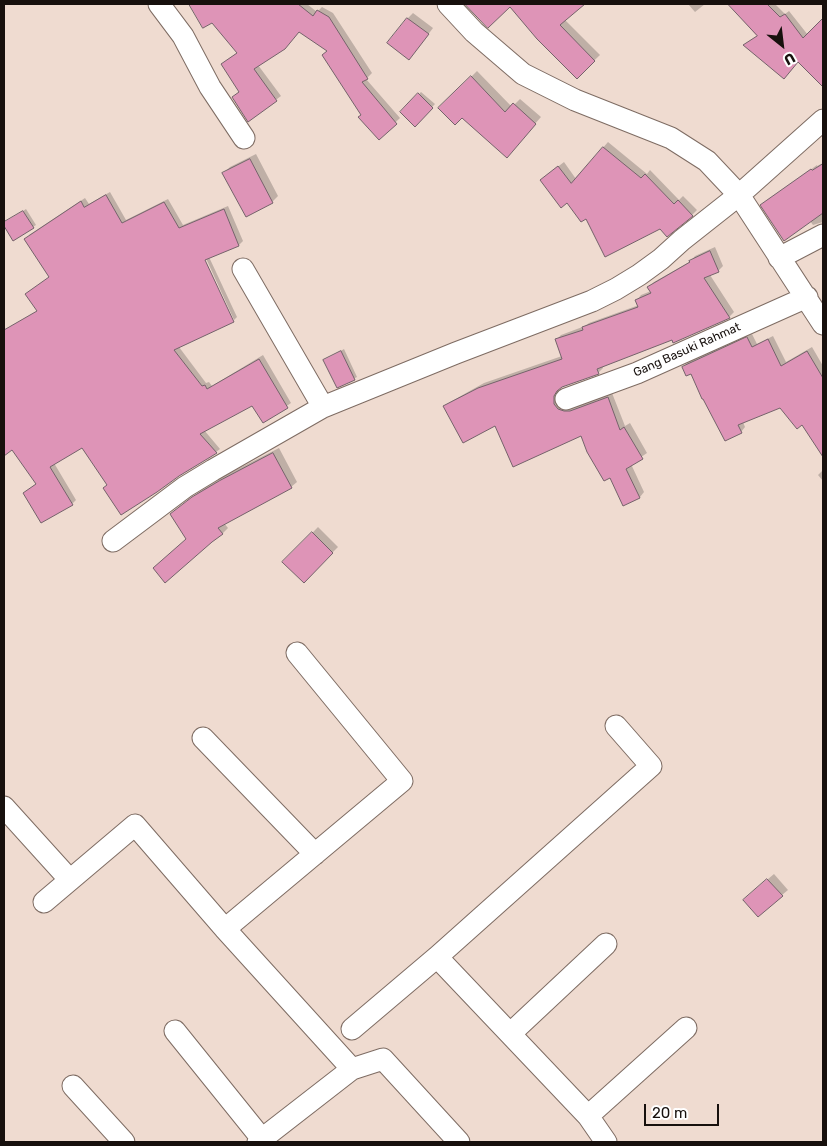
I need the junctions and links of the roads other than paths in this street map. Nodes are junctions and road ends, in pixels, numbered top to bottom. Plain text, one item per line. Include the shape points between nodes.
1 (159, 4) edge
2 (448, 4) edge
3 (823, 120) edge
4 (244, 138) dead end
5 (739, 195) junction
6 (823, 235) edge
7 (779, 258) junction
8 (243, 269) dead end
9 (807, 298) junction
10 (823, 324) edge
11 (566, 399) dead end
12 (323, 407) junction
13 (113, 541) dead end
14 (298, 653) dead end
15 (616, 726) dead end
16 (203, 738) dead end
17 (4, 807) edge
18 (315, 854) junction
19 (70, 880) junction
20 (44, 902) dead end
21 (225, 930) junction
22 (606, 944) dead end
23 (437, 957) junction
24 (686, 1028) dead end
25 (352, 1029) dead end
26 (175, 1031) dead end
27 (511, 1033) junction
28 (352, 1069) junction
29 (73, 1086) dead end
30 (588, 1116) junction
31 (260, 1141) edge
32 (124, 1142) edge
33 (459, 1142) edge
34 (606, 1142) edge

1 - 4 street via 183,36 210,87
2 - 5 street via 474,32 523,74 685,146 707,161
3 - 5 street
5 - 7 street
5 - 12 street via 661,258 616,289
6 - 7 street
7 - 9 street
8 - 12 street
9 - 10 street
9 - 11 street, Gang Basuki Rahmat via 637,373
12 - 13 street via 206,474
14 - 18 street via 402,781
15 - 23 street via 652,766
16 - 18 street
17 - 19 street
18 - 21 street
19 - 20 street
19 - 21 street via 135,826
21 - 28 street
22 - 27 street
23 - 25 street
23 - 27 street
24 - 30 street
26 - 31 street
27 - 30 street
28 - 31 street
28 - 33 street via 383,1059
29 - 32 street
30 - 34 street

